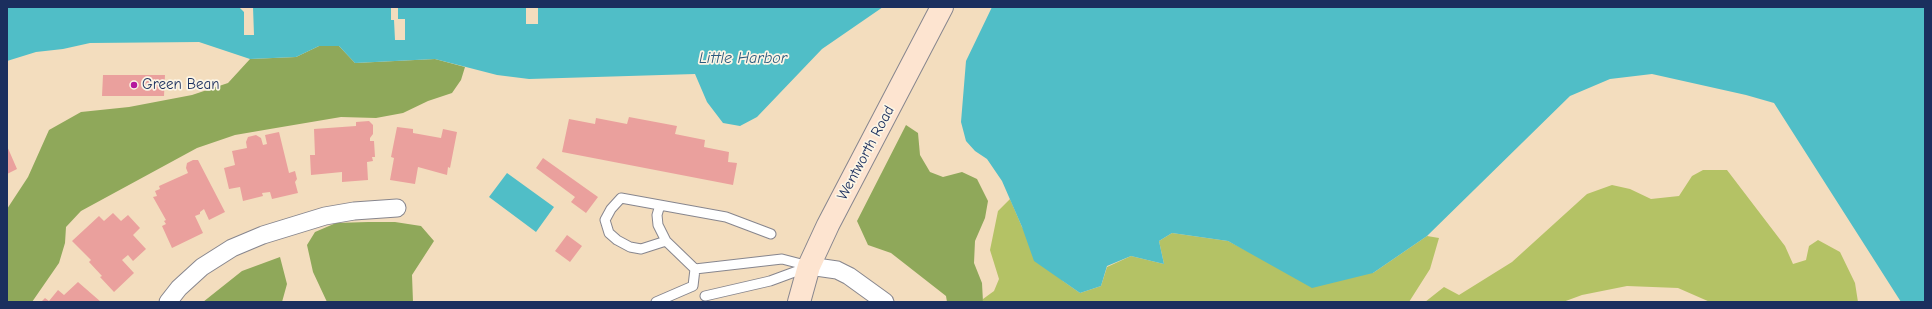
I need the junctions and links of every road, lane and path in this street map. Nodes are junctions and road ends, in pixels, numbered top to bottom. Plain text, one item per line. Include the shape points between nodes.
1 (942, 7) edge
2 (660, 205) junction
3 (397, 208) dead end
4 (771, 234) dead end
5 (666, 241) junction
6 (809, 266) junction
7 (695, 269) junction
8 (693, 286) junction
9 (707, 299) edge
10 (168, 302) edge
11 (656, 302) edge
12 (799, 302) edge
13 (885, 302) edge

1 - 6 main road, Wentworth Road via 848,185
2 - 4 lane via 726,217
2 - 5 lane via 658,225
2 - 5 lane via 621,198 605,220 609,233 630,247 642,249
3 - 10 street via 325,216 263,235 232,248 202,267
5 - 7 lane
6 - 7 lane via 782,259
6 - 9 lane via 770,281
6 - 12 main road, Wentworth Road
6 - 13 street via 837,270
7 - 8 lane
8 - 9 lane
8 - 11 lane

